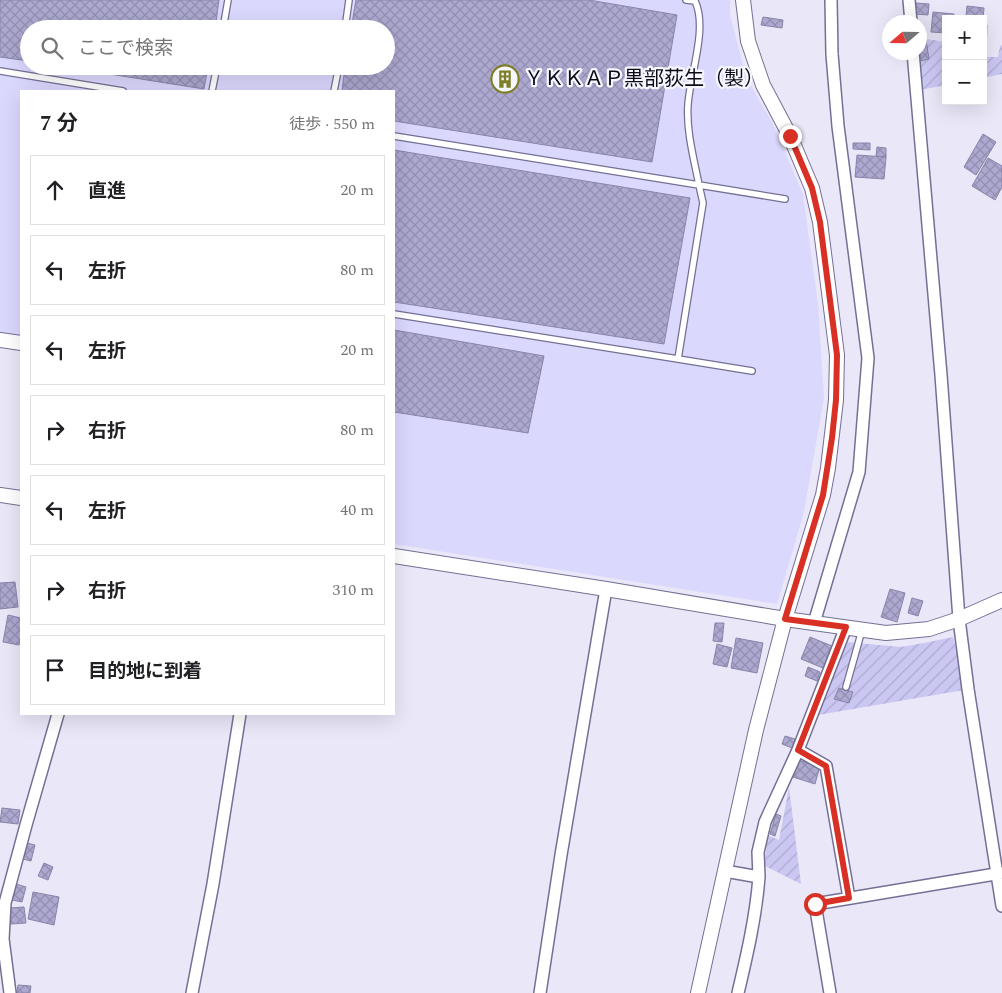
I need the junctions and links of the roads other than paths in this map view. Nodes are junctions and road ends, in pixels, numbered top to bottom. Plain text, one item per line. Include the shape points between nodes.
1 (228, 0) edge
2 (349, 0) edge
3 (686, 0) edge
4 (743, 0) edge
5 (831, 0) edge
6 (909, 0) edge
7 (910, 15) edge
8 (225, 20) edge
9 (346, 20) edge
10 (914, 60) edge
11 (0, 71) edge
12 (20, 74) edge
13 (25, 75) edge
14 (215, 75) edge
15 (337, 75) edge
16 (117, 90) edge
17 (212, 90) edge
18 (334, 90) edge
19 (395, 136) edge
20 (699, 185) junction
21 (785, 198) dead end
22 (395, 314) edge
23 (0, 340) edge
24 (20, 343) edge
25 (678, 359) junction
26 (752, 371) dead end
27 (0, 496) edge
28 (20, 498) edge
29 (395, 556) edge
30 (606, 589) junction
31 (1002, 600) edge
32 (785, 619) junction
33 (959, 619) junction
34 (814, 623) junction
35 (846, 627) junction
36 (862, 630) junction
37 (846, 687) dead end
38 (58, 715) edge
39 (240, 715) edge
40 (798, 750) junction
41 (725, 871) junction
42 (999, 873) edge
43 (759, 877) junction
44 (849, 898) junction
45 (1002, 906) edge
46 (10, 993) edge
47 (192, 993) edge
48 (540, 993) edge
49 (698, 993) edge
50 (738, 993) edge
51 (830, 993) edge

1 - 8 lane
2 - 9 lane
3 - 20 lane via 695,1 700,32 688,105 690,138
4 - 32 street via 748,41 763,84 812,188 820,222 837,355 836,400 823,495
5 - 34 street via 838,126 868,358 859,472
6 - 7 street
10 - 33 street
11 - 12 lane
13 - 16 lane
14 - 17 lane
15 - 18 lane
19 - 20 lane
20 - 21 lane
20 - 25 lane via 704,203
22 - 25 lane
23 - 24 street
25 - 26 lane
27 - 28 street
29 - 30 street
30 - 32 street
30 - 48 street
31 - 33 street
32 - 34 street
32 - 41 street via 756,730
33 - 36 street via 930,629 886,633
33 - 42 street
34 - 35 street
35 - 36 street
35 - 40 street
36 - 37 lane
38 - 46 street via 4,904
39 - 47 street
40 - 43 street via 765,822 758,852
40 - 44 street via 826,766
41 - 43 street
41 - 49 street
42 - 44 street
42 - 45 street
43 - 50 street
44 - 51 street via 815,904

